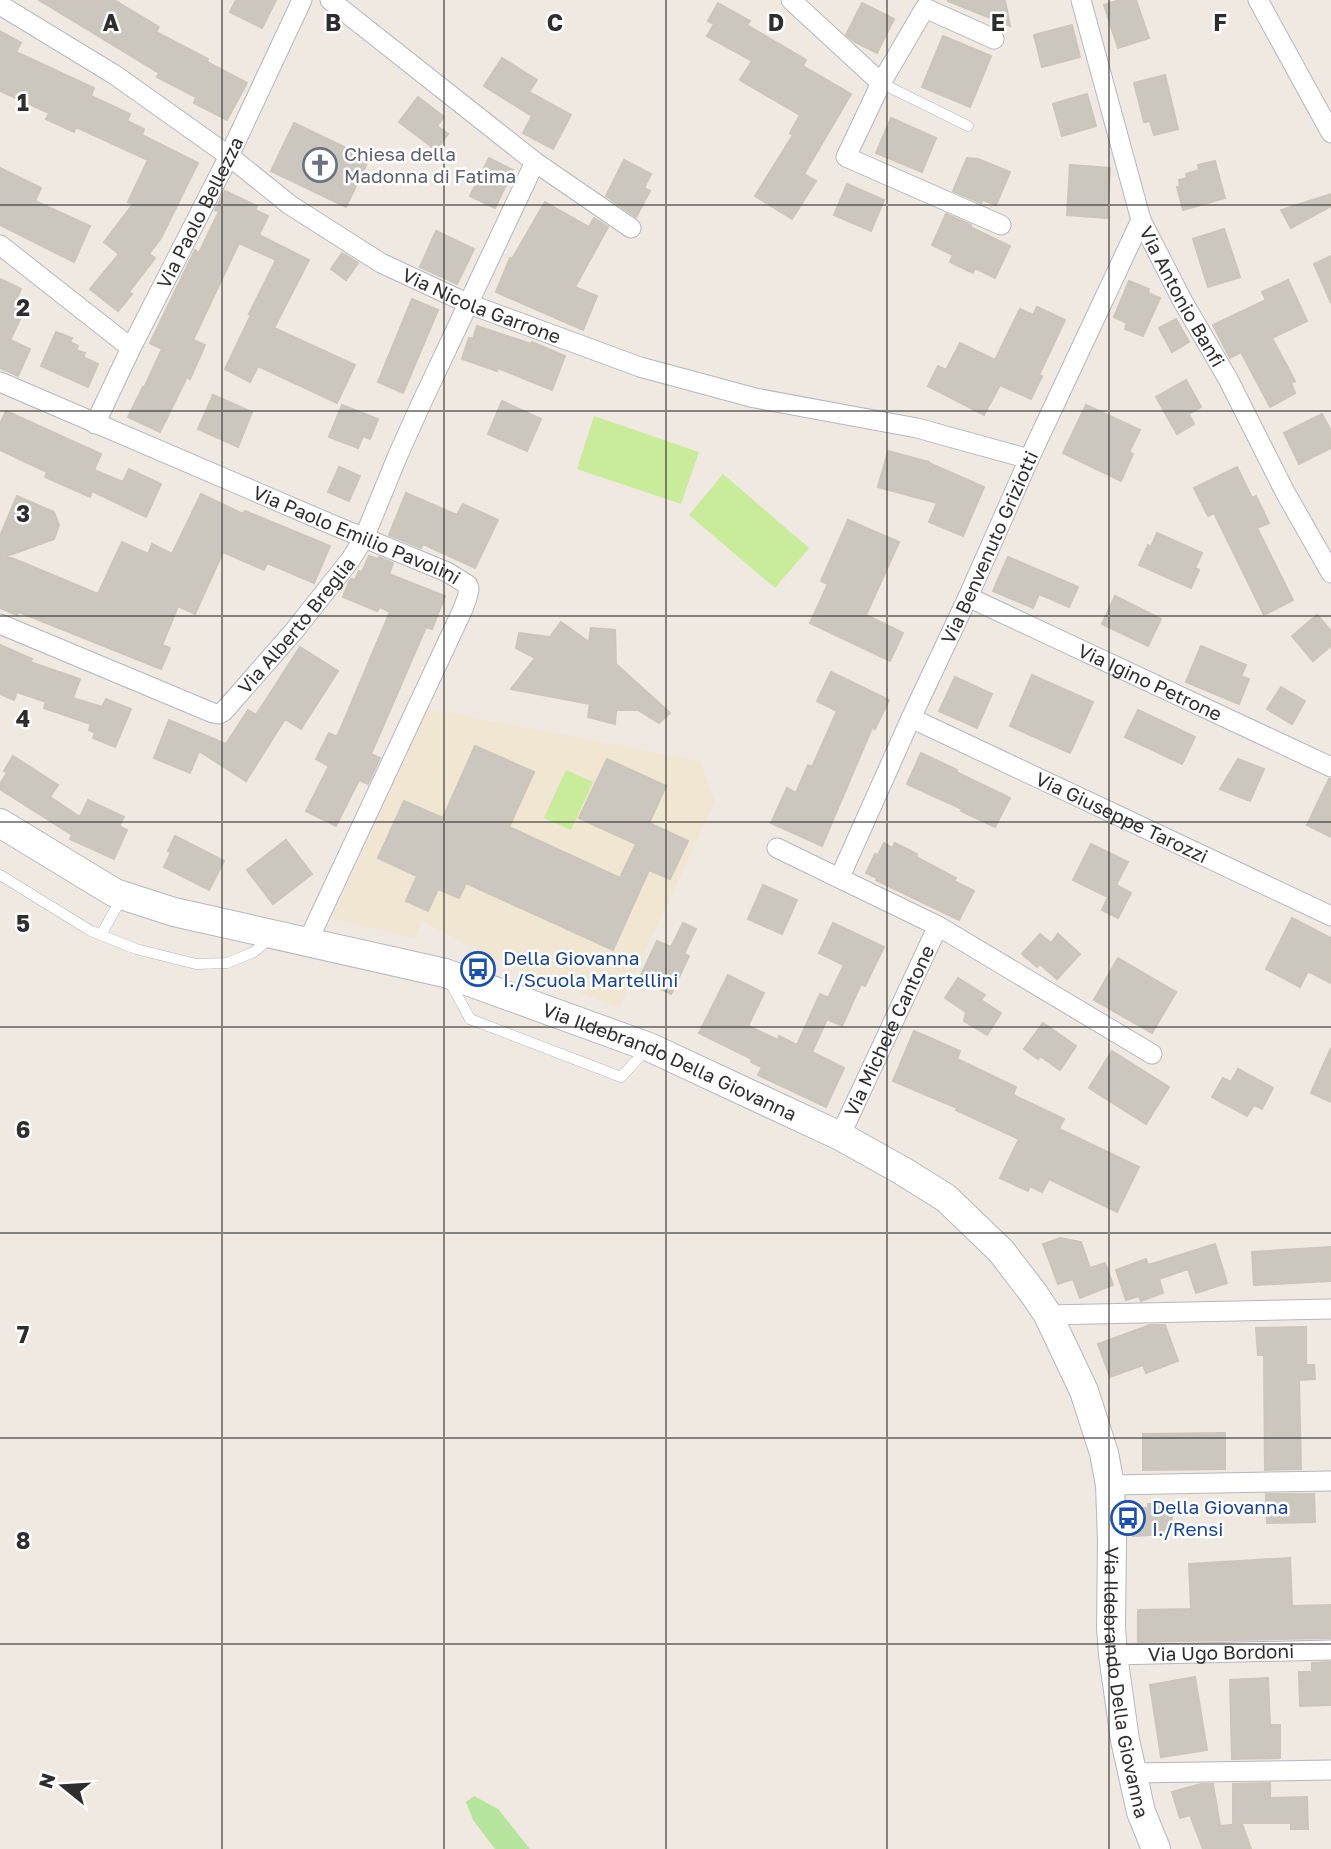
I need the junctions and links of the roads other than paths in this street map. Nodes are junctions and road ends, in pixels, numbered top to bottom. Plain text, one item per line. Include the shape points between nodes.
1 (302, 0) edge
2 (330, 0) edge
3 (791, 0) edge
4 (1081, 0) edge
5 (1258, 0) edge
6 (0, 5) edge
7 (994, 39) dead end
8 (881, 83) junction
9 (968, 126) dead end
10 (1331, 133) edge
11 (229, 156) junction
12 (535, 162) junction
13 (1142, 220) junction
14 (1001, 225) dead end
15 (631, 228) dead end
16 (0, 246) edge
17 (469, 304) junction
18 (131, 348) junction
19 (0, 382) edge
20 (95, 424) junction
21 (1029, 459) junction
22 (364, 538) junction
23 (1331, 573) edge
24 (968, 597) junction
25 (0, 624) edge
26 (911, 718) junction
27 (1331, 767) edge
28 (0, 823) edge
29 (777, 848) dead end
30 (0, 875) edge
31 (839, 877) junction
32 (123, 896) junction
33 (1331, 916) edge
34 (937, 926) junction
35 (102, 935) junction
36 (273, 935) junction
37 (307, 943) junction
38 (445, 974) junction
39 (649, 1047) junction
40 (1152, 1054) dead end
41 (840, 1136) junction
42 (1331, 1309) edge
43 (1048, 1314) junction
44 (1331, 1481) edge
45 (1110, 1485) junction
46 (1331, 1650) edge
47 (1113, 1655) junction
48 (1331, 1770) edge
49 (1132, 1773) junction
50 (1156, 1849) edge

1 - 11 street, Via Paolo Bellezza
2 - 12 street
3 - 8 street
4 - 13 street, Via Antonio Banfi
5 - 10 street
6 - 11 street, Via Nicola Garrone via 115,75
7 - 8 street via 925,8
8 - 9 lane
8 - 14 street via 846,157
11 - 17 street, Via Nicola Garrone via 290,205 381,263
11 - 18 street, Via Paolo Bellezza
12 - 15 street
12 - 17 street, Via Alberto Breglia
13 - 21 street, Via Benvenuto Griziotti
13 - 23 street, Via Antonio Banfi
16 - 18 street
17 - 21 street, Via Nicola Garrone via 640,367 755,398 917,428
17 - 22 street, Via Alberto Breglia via 414,418
18 - 20 street, Via Paolo Bellezza
19 - 20 street, Via Paolo Emilio Pavolini
20 - 22 street, Via Paolo Emilio Pavolini
21 - 24 street, Via Benvenuto Griziotti
22 - 25 street, Via Alberto Breglia via 294,632 219,714
22 - 37 street, Via Paolo Emilio Pavolini via 447,572 469,589
24 - 26 street, Via Benvenuto Griziotti
24 - 27 street, Via Igino Petrone
26 - 31 street, Via Benvenuto Griziotti
26 - 33 street, Via Giuseppe Tarozzi
28 - 32 street, Via Ildebrando Della Giovanna
29 - 31 street
30 - 35 lane
31 - 34 street
32 - 35 lane
32 - 36 street, Via Ildebrando Della Giovanna
34 - 40 street
34 - 41 street, Via Michele Cantone
35 - 36 lane via 196,964 227,963 254,952
36 - 37 street, Via Ildebrando Della Giovanna
37 - 38 street, Via Ildebrando Della Giovanna
38 - 39 street, Via Ildebrando Della Giovanna
38 - 39 lane via 470,1019 621,1077
39 - 41 street, Via Ildebrando Della Giovanna
41 - 43 street, Via Ildebrando Della Giovanna via 946,1198 1001,1251
42 - 43 street
43 - 45 street, Via Ildebrando Della Giovanna via 1084,1391
44 - 45 street
45 - 47 street, Via Ildebrando Della Giovanna
46 - 47 street, Via Ugo Bordoni
47 - 49 street, Via Ildebrando Della Giovanna
48 - 49 street
49 - 50 street, Via Ildebrando Della Giovanna

